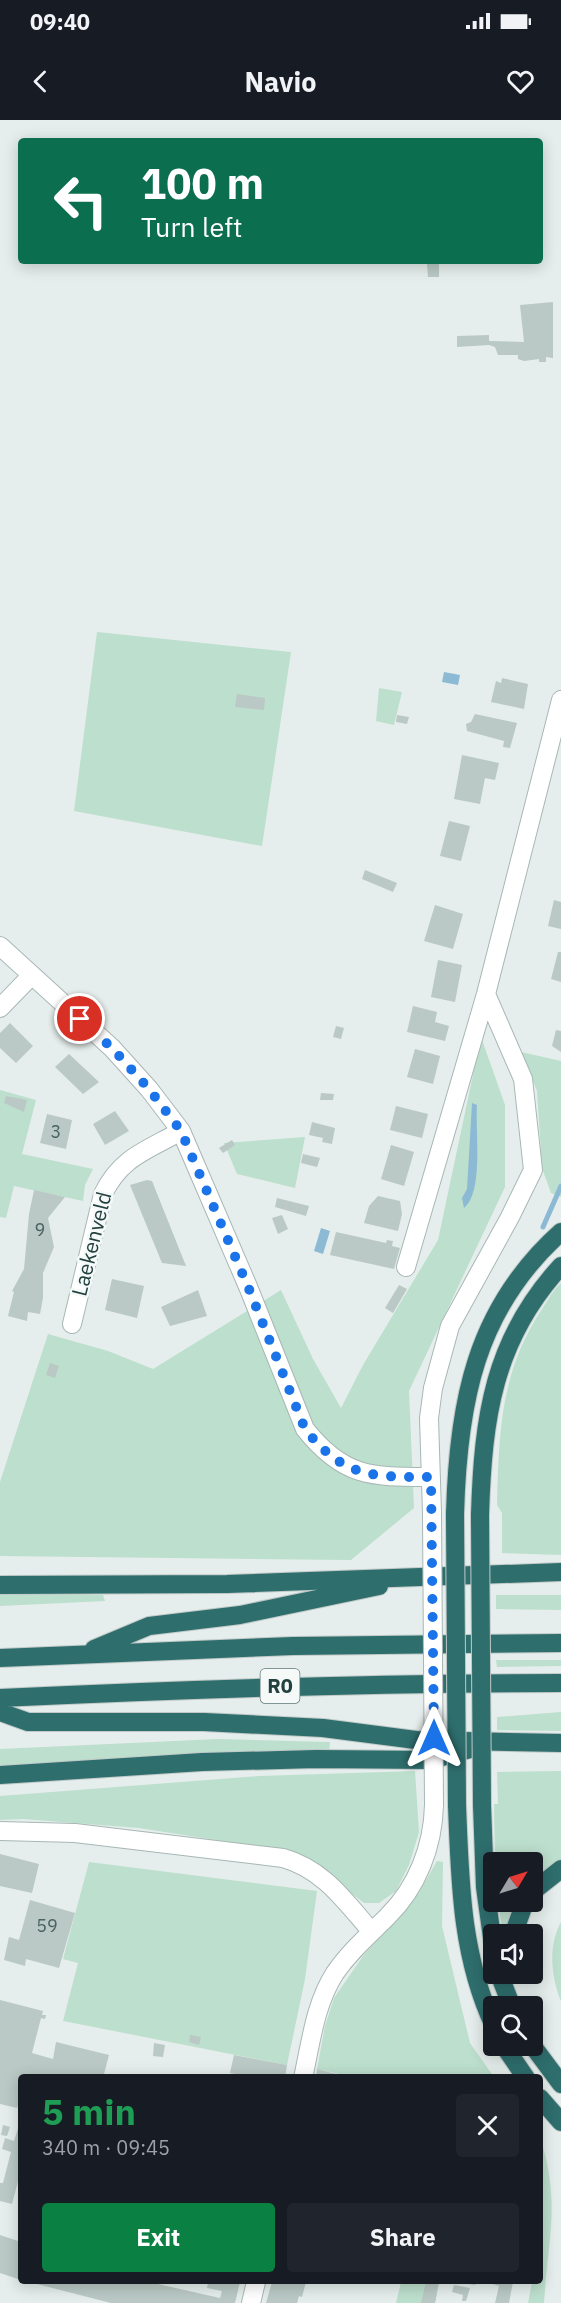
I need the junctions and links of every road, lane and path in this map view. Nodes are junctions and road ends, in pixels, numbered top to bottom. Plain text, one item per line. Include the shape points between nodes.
1 (561, 700) edge
2 (554, 763) edge
3 (0, 946) edge
4 (32, 975) junction
5 (486, 994) junction
6 (0, 1008) edge
7 (181, 1131) junction
8 (561, 1232) edge
9 (561, 1266) edge
10 (405, 1267) dead end
11 (72, 1324) dead end
12 (431, 1477) junction
13 (561, 1572) edge
14 (410, 1578) junction
15 (0, 1585) edge
16 (561, 1643) edge
17 (84, 1654) junction
18 (0, 1658) edge
19 (561, 1683) edge
20 (0, 1698) edge
21 (0, 1712) edge
22 (495, 1742) junction
23 (561, 1743) edge
24 (0, 1774) edge
25 (0, 1831) edge
26 (561, 1869) edge
27 (543, 1883) edge
28 (490, 1924) edge
29 (371, 1931) junction
30 (483, 1998) edge
31 (511, 2056) edge
32 (540, 2056) edge
33 (304, 2074) edge
34 (523, 2074) edge
35 (561, 2084) edge
36 (543, 2101) edge
37 (561, 2122) edge
38 (256, 2284) edge
39 (251, 2303) edge

1 - 2 street
2 - 5 street via 535,796
3 - 4 street
4 - 6 street
4 - 7 street via 112,1048
5 - 10 street
5 - 12 street via 523,1080 533,1170 450,1326 429,1418
7 - 11 street, Laekenveld via 118,1167 108,1184
7 - 12 street via 305,1429 334,1459 358,1472
8 - 30 highway, bridge via 532,1260 492,1320 476,1358 462,1417 456,1469 457,1805 464,1923
9 - 28 highway, bridge via 526,1311 497,1372 482,1459 482,1804
12 - 29 street, bridge via 434,1826 413,1882 401,1901
13 - 14 highway
14 - 15 highway
14 - 17 highway via 240,1615 149,1626
16 - 17 highway, R0 via 293,1646
17 - 18 highway, R0
19 - 20 highway, R0 via 317,1685
21 - 22 highway via 28,1722 216,1723 323,1728 416,1740
22 - 23 highway
22 - 24 highway via 431,1760 202,1762
25 - 29 street via 75,1833 283,1858 318,1874
26 - 27 highway
29 - 33 street via 327,1987
31 - 34 highway
32 - 35 highway
36 - 37 highway
38 - 39 street

